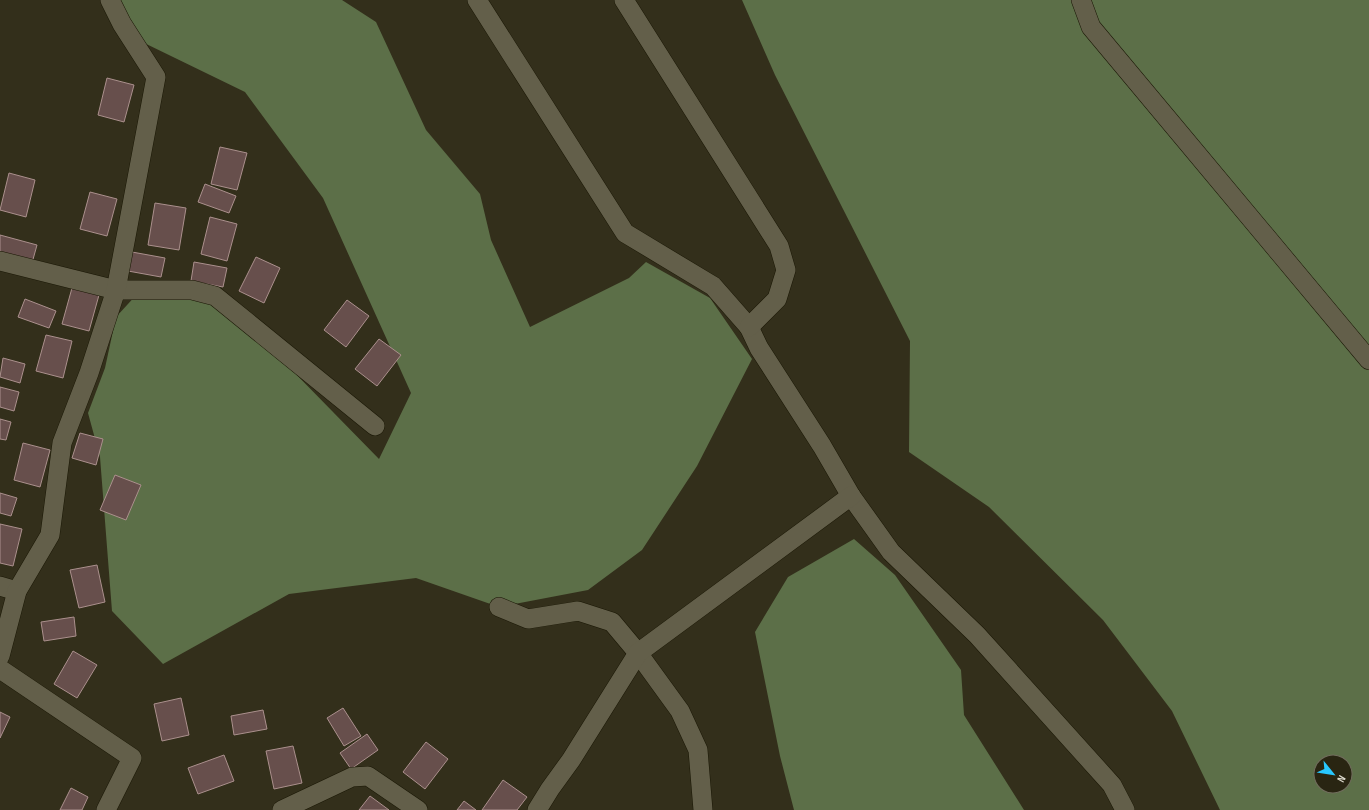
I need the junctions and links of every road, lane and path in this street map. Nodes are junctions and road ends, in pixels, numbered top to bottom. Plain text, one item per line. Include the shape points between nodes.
1 (110, 0) edge
2 (477, 0) edge
3 (624, 0) edge
4 (1081, 0) edge
5 (0, 262) edge
6 (116, 290) junction
7 (749, 327) junction
8 (1369, 360) edge
9 (375, 426) dead end
10 (851, 496) junction
11 (8, 588) edge
12 (499, 607) dead end
13 (638, 653) junction
14 (0, 656) edge
15 (0, 669) edge
16 (106, 810) edge
17 (282, 810) edge
18 (418, 810) edge
19 (538, 810) edge
20 (703, 810) edge
21 (1125, 810) edge

1 - 6 street via 156,78
2 - 7 street via 625,233 713,286
3 - 7 street via 779,246 786,270 777,299
4 - 8 street via 1091,27
5 - 6 street
6 - 9 street via 192,290 215,296
6 - 11 street via 89,373 62,443 50,535
7 - 10 street via 759,348
10 - 13 street
10 - 21 street via 891,552 977,635 1112,785
11 - 14 street
12 - 13 street via 528,619 578,611 612,622
13 - 19 street
13 - 20 street via 680,711 698,750
15 - 16 street via 132,758
17 - 18 street via 352,777 368,776

